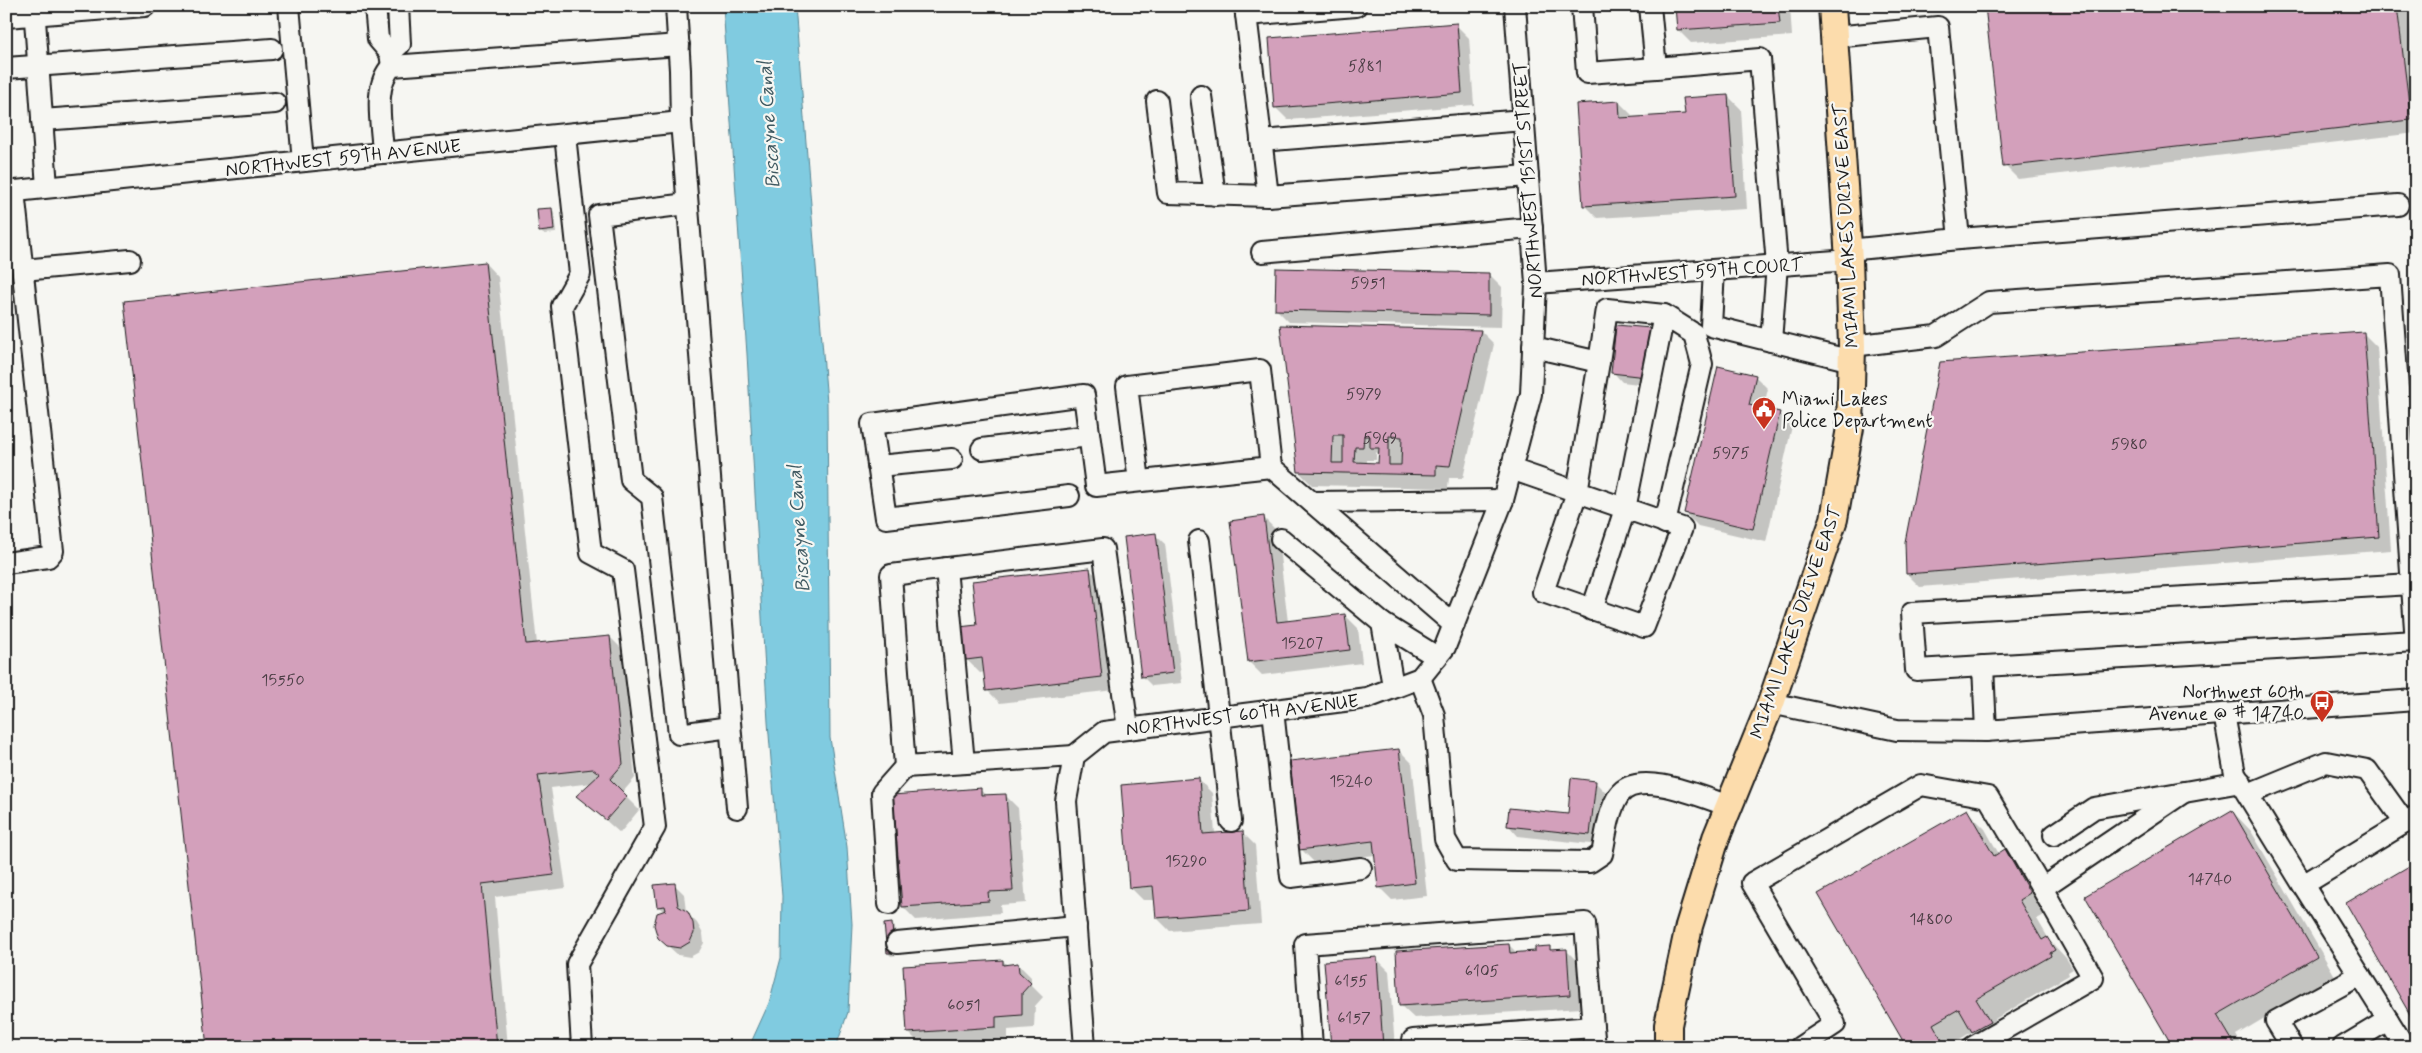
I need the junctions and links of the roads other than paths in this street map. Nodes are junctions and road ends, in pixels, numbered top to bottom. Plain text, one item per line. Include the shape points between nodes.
1 (145, 6) edge
2 (289, 6) edge
3 (375, 6) edge
4 (398, 6) edge
5 (676, 6) edge
6 (1356, 6) edge
7 (1515, 6) edge
8 (1582, 6) edge
9 (1650, 6) edge
10 (1832, 6) edge
11 (34, 10) edge
12 (1246, 11) edge
13 (6, 17) edge
14 (1834, 37) junction
15 (679, 46) junction
16 (272, 49) dead end
17 (391, 59) junction
18 (38, 64) junction
19 (6, 68) edge
20 (1656, 68) junction
21 (1201, 96) dead end
22 (1157, 100) dead end
23 (275, 103) dead end
24 (42, 120) junction
25 (1524, 120) junction
26 (681, 122) junction
27 (565, 135) junction
28 (1261, 141) junction
29 (384, 153) junction
30 (303, 161) junction
31 (1528, 176) junction
32 (47, 187) junction
33 (10, 191) edge
34 (1214, 195) junction
35 (1268, 196) junction
36 (687, 204) junction
37 (2398, 204) dead end
38 (1532, 228) junction
39 (1959, 239) junction
40 (1262, 252) dead end
41 (1849, 255) junction
42 (130, 260) dead end
43 (1777, 265) junction
44 (23, 270) junction
45 (1714, 270) junction
46 (1536, 283) junction
47 (1664, 316) junction
48 (1771, 341) junction
49 (1533, 347) junction
50 (1852, 353) junction
51 (1599, 362) junction
52 (1089, 436) junction
53 (982, 449) dead end
54 (952, 459) dead end
55 (878, 466) junction
56 (1271, 467) junction
57 (1511, 469) junction
58 (1138, 481) junction
59 (1577, 492) junction
60 (1069, 496) dead end
61 (1503, 500) junction
62 (1312, 502) junction
63 (1625, 509) junction
64 (1665, 523) junction
65 (1281, 539) dead end
66 (1199, 541) dead end
67 (6, 563) edge
68 (946, 568) junction
69 (2412, 584) junction
70 (1592, 610) junction
71 (1382, 623) junction
72 (1454, 625) junction
73 (2416, 642) edge
74 (1437, 657) junction
75 (1983, 666) junction
76 (1420, 678) junction
77 (1393, 686) junction
78 (2416, 700) edge
79 (1771, 703) junction
80 (1273, 710) junction
81 (2224, 714) junction
82 (1219, 717) junction
83 (730, 728) junction
84 (1128, 729) junction
85 (1986, 731) junction
86 (1074, 756) junction
87 (964, 763) junction
88 (905, 767) junction
89 (2244, 788) junction
90 (2184, 792) junction
91 (1729, 806) junction
92 (737, 808) dead end
93 (2410, 819) edge
94 (1231, 821) dead end
95 (2054, 835) dead end
96 (1361, 868) dead end
97 (2303, 885) junction
98 (2042, 888) junction
99 (889, 904) dead end
100 (1076, 926) junction
101 (897, 944) dead end
102 (2360, 976) junction
103 (2388, 1020) junction
104 (1593, 1027) junction
105 (582, 1047) edge
106 (1085, 1047) edge
107 (1312, 1047) edge
108 (1414, 1047) edge
109 (1595, 1047) edge
110 (1668, 1047) edge
111 (1800, 1047) edge
112 (1973, 1047) edge
113 (2292, 1047) edge
114 (2343, 1047) edge
115 (2405, 1047) edge

1 - 11 street
2 - 30 street
3 - 17 street via 378,39
4 - 17 street via 400,44
5 - 15 street
6 - 12 street
7 - 25 street, NORTHWEST 151ST STREET
8 - 20 street via 1587,73
9 - 20 street
10 - 14 main road, MIAMI LAKES DRIVE EAST
11 - 13 street
11 - 18 street
12 - 28 street
14 - 39 street via 1938,26
14 - 41 main road, MIAMI LAKES DRIVE EAST
15 - 17 street
15 - 26 street
16 - 18 street
17 - 29 street via 380,89
18 - 19 street
18 - 24 street
20 - 43 street via 1760,59
21 - 34 street
22 - 34 street via 1168,193
23 - 24 street
24 - 32 street
25 - 28 street
25 - 31 street, NORTHWEST 151ST STREET
26 - 27 street, NORTHWEST 59TH AVENUE
26 - 36 street
27 - 29 street, NORTHWEST 59TH AVENUE
27 - 105 street via 580,274 562,306 591,553 623,570 655,827 577,964
28 - 35 street
29 - 30 street, NORTHWEST 59TH AVENUE
30 - 32 street, NORTHWEST 59TH AVENUE
31 - 35 street
31 - 38 street, NORTHWEST 151ST STREET
32 - 33 street, NORTHWEST 59TH AVENUE
33 - 44 street
34 - 35 street
36 - 83 street
36 - 83 street via 599,215 631,480 652,497 679,734
37 - 39 street, NORTHWEST 59TH COURT
38 - 40 street
38 - 46 street, NORTHWEST 151ST STREET
39 - 41 street, NORTHWEST 59TH COURT
41 - 43 street, NORTHWEST 59TH COURT
41 - 50 main road, MIAMI LAKES DRIVE EAST
42 - 44 street
43 - 45 street, NORTHWEST 59TH COURT
43 - 48 street
44 - 67 street via 53,551 48,557
45 - 46 street, NORTHWEST 59TH COURT
45 - 48 street via 1711,326
46 - 49 street, NORTHWEST 151ST STREET
47 - 51 street via 1608,309
47 - 63 street
47 - 64 street via 1694,334 1702,364
48 - 50 street
49 - 51 street
49 - 57 street, NORTHWEST 151ST STREET via 1531,394
50 - 69 street via 1936,336 1990,302 2390,274
50 - 79 main road, MIAMI LAKES DRIVE EAST via 1850,428 1834,519
51 - 59 street
52 - 53 street
52 - 55 street via 1084,395 872,424
52 - 58 street via 1096,486
54 - 55 street
55 - 60 street via 886,518
56 - 58 street
56 - 58 street via 1260,370 1127,386
56 - 62 street
57 - 59 street
57 - 61 street, NORTHWEST 151ST STREET
59 - 63 street
59 - 70 street via 1543,592
61 - 62 street
61 - 72 street
62 - 72 street
63 - 64 street
63 - 70 street
64 - 70 street via 1682,528 1644,627
65 - 71 street
66 - 82 street
68 - 84 street via 1103,549
68 - 87 street
68 - 88 street via 891,575
69 - 73 street
69 - 75 street via 1912,613 1916,670
71 - 74 street
71 - 77 street
72 - 74 street
73 - 75 street
74 - 76 street
75 - 85 street
76 - 77 street, NORTHWEST 60TH AVENUE
76 - 91 street via 1434,715 1445,839 1457,860 1590,862 1602,854 1612,811 1620,793 1632,785 1647,782
77 - 80 street, NORTHWEST 60TH AVENUE via 1367,698
78 - 81 street
79 - 85 street via 1897,730
79 - 91 main road, MIAMI LAKES DRIVE EAST
80 - 82 street, NORTHWEST 60TH AVENUE
80 - 96 street via 1291,876
81 - 85 street
81 - 89 street via 2235,774
82 - 84 street, NORTHWEST 60TH AVENUE
82 - 94 street
83 - 92 street
84 - 86 street, NORTHWEST 60TH AVENUE via 1104,732
86 - 87 street
86 - 100 street via 1066,801
87 - 88 street
88 - 99 street via 882,793
89 - 90 street
89 - 93 street via 2326,762 2367,770
89 - 97 street
90 - 95 street via 2094,808
90 - 98 street
91 - 110 main road, MIAMI LAKES DRIVE EAST via 1689,926 1668,1025
93 - 97 street
97 - 102 street
98 - 111 street via 1988,797 1921,785 1752,883 1835,1024
98 - 112 street via 2093,978
100 - 101 street
100 - 106 street
102 - 103 street
102 - 113 street via 2276,1021
103 - 114 street
103 - 115 street
104 - 107 street via 1585,923 1566,924 1305,944
104 - 108 street via 1414,1040
104 - 109 street

